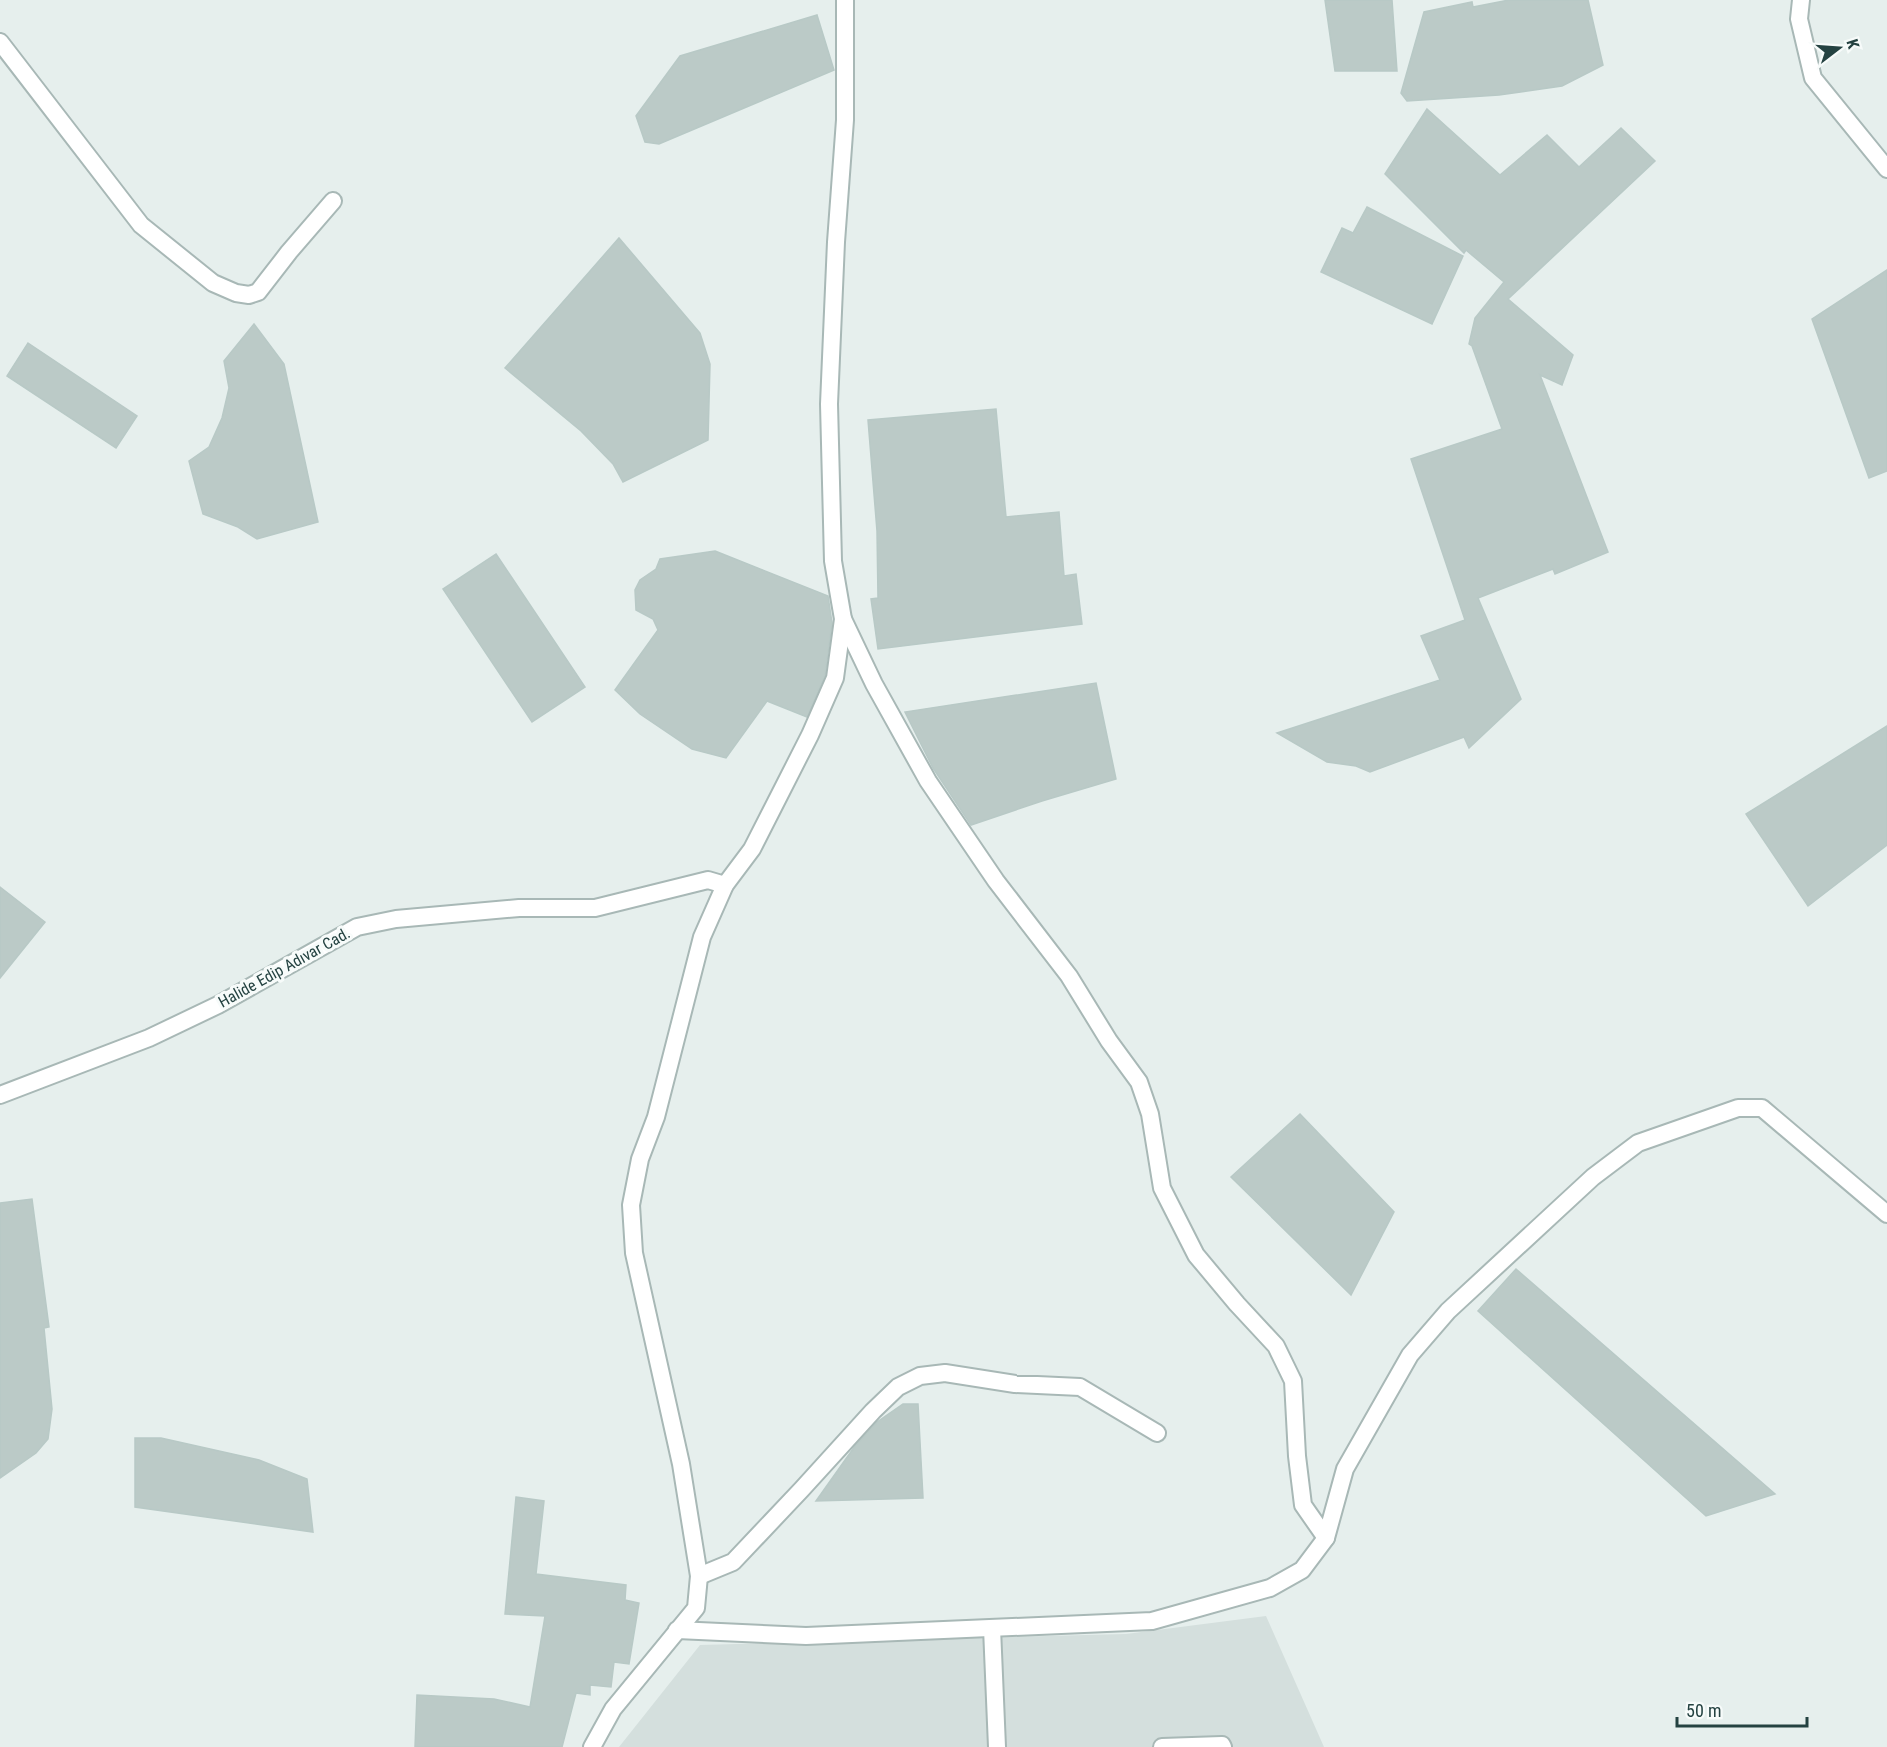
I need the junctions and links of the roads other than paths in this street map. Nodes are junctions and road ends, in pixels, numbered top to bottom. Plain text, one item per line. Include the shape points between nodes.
1 (845, 0) edge
2 (1801, 0) edge
3 (0, 42) edge
4 (1887, 169) edge
5 (333, 201) dead end
6 (843, 620) junction
7 (725, 885) junction
8 (0, 1095) edge
9 (1887, 1214) edge
10 (1156, 1433) dead end
11 (1326, 1538) junction
12 (699, 1575) junction
13 (992, 1628) junction
14 (677, 1630) junction
15 (592, 1747) edge
16 (998, 1747) edge
17 (1162, 1747) edge
18 (1222, 1747) edge

1 - 6 street via 845,120 829,404 833,561
2 - 4 street via 1799,19 1813,78
3 - 5 street via 141,225 213,283 242,294 258,292
6 - 7 street via 834,678 810,735 752,849
6 - 11 street via 928,781 996,881 1069,976 1139,1082 1150,1114 1162,1188 1196,1255 1276,1346 1293,1381 1303,1505
7 - 8 street, Halide Edip Adıvar Cad. via 708,880 595,908 519,908 396,919 357,927 218,1005 149,1038
7 - 12 street via 702,937 656,1117 640,1159 631,1205 634,1253 681,1464
9 - 11 street via 1762,1108 1738,1108 1638,1143 1593,1177 1448,1311 1410,1355 1345,1469
10 - 12 street via 1080,1387 1016,1384 945,1372 920,1376 898,1387 873,1411 733,1562
11 - 13 street via 1302,1570 1270,1588 1152,1621
12 - 14 street via 696,1608
13 - 14 street via 806,1636
13 - 16 street
14 - 15 street via 613,1709
17 - 18 street

